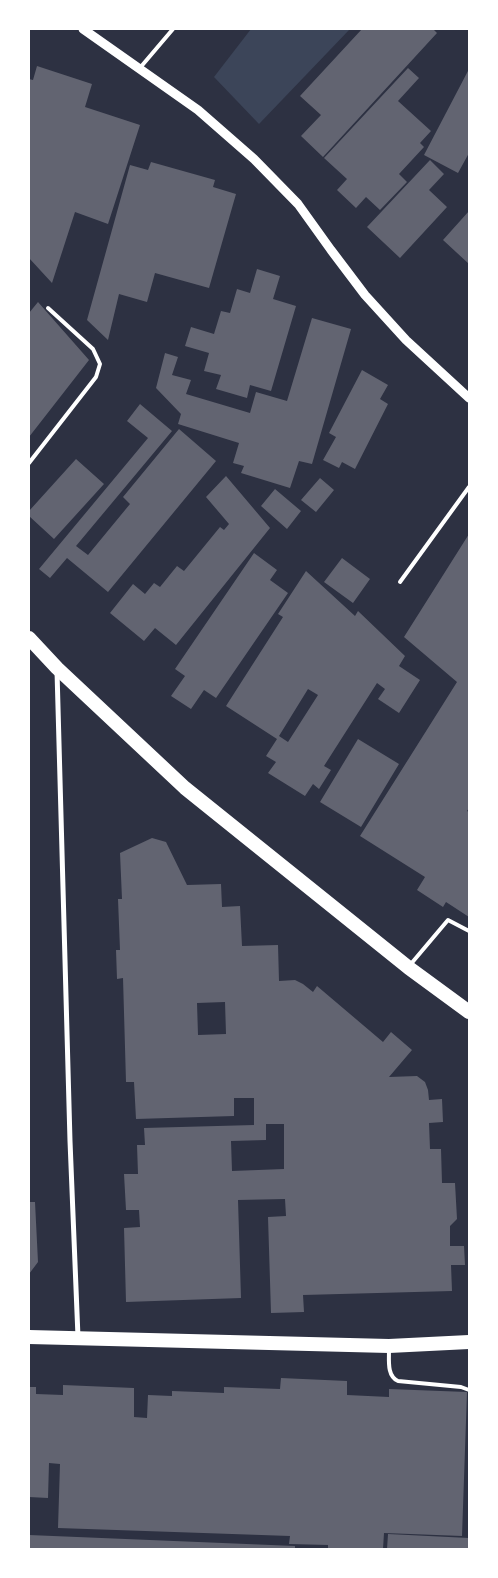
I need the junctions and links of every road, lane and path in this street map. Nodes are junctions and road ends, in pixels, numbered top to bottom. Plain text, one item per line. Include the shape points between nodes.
1 (83, 29) edge
2 (173, 29) edge
3 (139, 69) junction
4 (48, 308) dead end
5 (469, 398) edge
6 (29, 463) edge
7 (469, 487) edge
8 (400, 582) dead end
9 (29, 638) edge
10 (57, 668) junction
11 (469, 931) edge
12 (409, 968) junction
13 (469, 1012) edge
14 (29, 1338) edge
15 (78, 1339) junction
16 (469, 1342) edge
17 (389, 1346) junction
18 (469, 1390) edge

1 - 3 street
2 - 3 lane
3 - 5 street via 198,110 266,172 298,204 365,295 406,340
4 - 6 lane via 93,349 100,364 96,377
7 - 8 lane
9 - 10 highway
10 - 12 highway via 185,788
10 - 15 street
11 - 12 lane via 448,920
12 - 13 highway
14 - 15 highway
15 - 17 highway
16 - 17 highway
17 - 18 lane via 390,1374 394,1380

